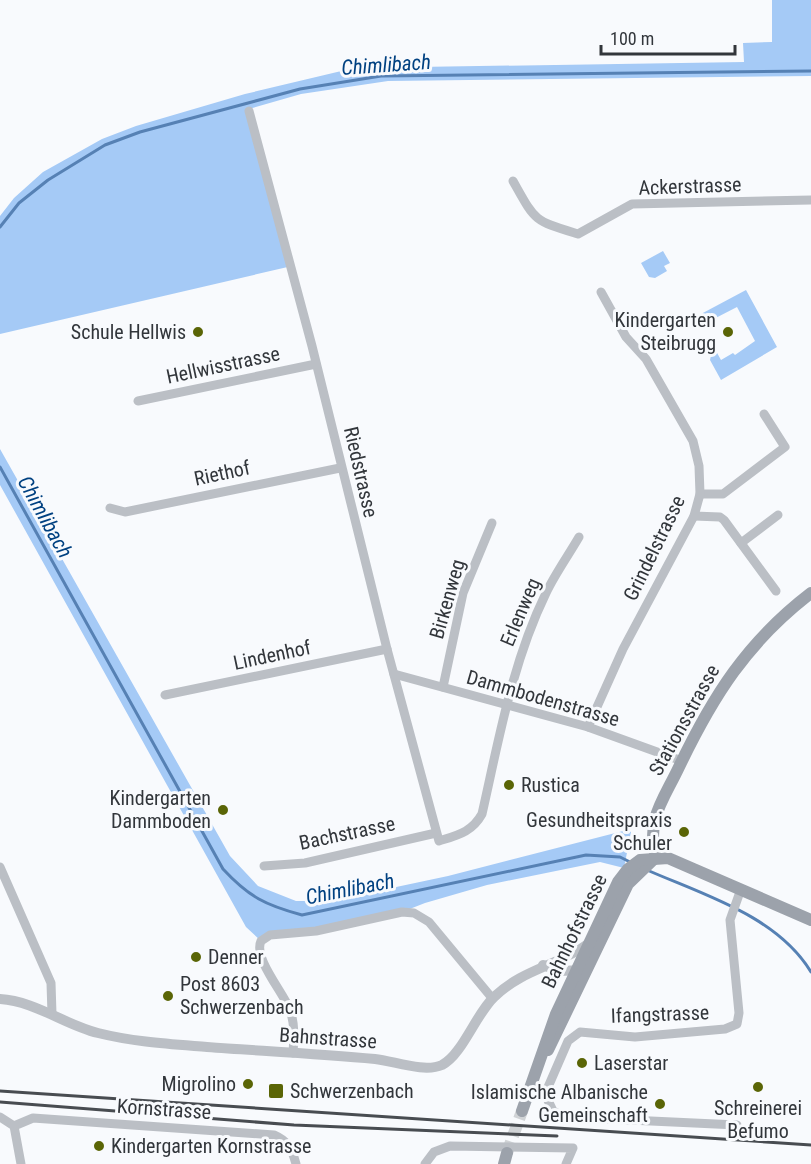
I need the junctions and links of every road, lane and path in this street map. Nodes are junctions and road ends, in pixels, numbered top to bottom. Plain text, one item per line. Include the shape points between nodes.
1 (249, 111) dead end
2 (513, 181) dead end
3 (811, 200) edge
4 (578, 234) junction
5 (578, 245) dead end
6 (601, 292) dead end
7 (316, 364) junction
8 (138, 401) dead end
9 (764, 414) dead end
10 (340, 468) junction
11 (700, 494) junction
12 (110, 508) dead end
13 (778, 515) dead end
14 (694, 516) junction
15 (492, 523) dead end
16 (579, 537) dead end
17 (741, 543) junction
18 (776, 591) dead end
19 (811, 594) edge
20 (387, 649) junction
21 (394, 674) junction
22 (443, 687) junction
23 (165, 695) dead end
24 (505, 706) junction
25 (588, 728) junction
26 (682, 761) junction
27 (438, 837) junction
28 (649, 861) junction
29 (264, 866) dead end
30 (0, 867) edge
31 (633, 871) junction
32 (738, 894) junction
33 (811, 920) edge
34 (588, 944) junction
35 (560, 959) junction
36 (543, 965) junction
37 (559, 971) junction
38 (582, 974) junction
39 (564, 996) junction
40 (492, 998) junction
41 (0, 999) edge
42 (52, 1014) junction
43 (293, 1053) junction
44 (540, 1063) junction
45 (522, 1111) tunnel mouth
46 (0, 1117) edge
47 (737, 1125) dead end
48 (14, 1126) junction
49 (21, 1164) edge
50 (296, 1164) edge
51 (425, 1164) edge
52 (566, 1164) edge

1 - 7 street, Riedstrasse
2 - 4 street via 538,221
3 - 4 street, Ackerstrasse via 632,204
4 - 5 street
6 - 11 street, Grindelstrasse via 626,337 646,359 693,441
7 - 8 street, Hellwisstrasse
7 - 10 street, Riedstrasse
9 - 11 street via 785,447 723,494
10 - 12 street, Riethof via 125,512
10 - 20 street, Riedstrasse
11 - 14 street, Grindelstrasse
13 - 17 street
14 - 17 street via 720,517
14 - 25 street, Grindelstrasse via 623,649
15 - 22 street, Birkenweg via 463,593
16 - 24 street, Erlenweg via 546,592 521,652
17 - 18 street
19 - 26 main road, Stationsstrasse via 773,625 734,669 710,704
20 - 21 street, Riedstrasse
20 - 23 street, Lindenhof
21 - 22 street, Dammbodenstrasse
21 - 27 street, Riedstrasse
22 - 24 street, Dammbodenstrasse
24 - 25 street, Dammbodenstrasse
24 - 27 street, Bachstrasse via 482,814 463,834
25 - 26 street, Dammbodenstrasse
26 - 28 main road, Stationsstrasse via 651,829
27 - 29 street, Bachstrasse via 305,863
28 - 31 main road, Bahnhofstrasse
28 - 32 main road via 668,858
30 - 42 street via 51,983
31 - 34 main road, Bahnhofstrasse via 618,882
31 - 38 main road, Bahnhofstrasse
32 - 33 main road
32 - 47 street, Ifangstrasse via 730,914 737,1024 725,1029 635,1037 580,1032 568,1041 545,1094 553,1112 565,1117
34 - 35 street, Bahnstrasse
34 - 38 main road, Bahnhofstrasse
35 - 36 street, Bahnstrasse
35 - 38 street
36 - 37 street
36 - 40 street, Bahnstrasse
37 - 38 street
37 - 39 street
38 - 39 main road, Bahnhofstrasse
38 - 44 main road, Bahnhofstrasse
39 - 44 main road, Bahnhofstrasse via 544,1042
40 - 43 street, Bahnstrasse via 449,1060 435,1068
40 - 43 street via 429,922 414,913 270,935 261,941 260,955 291,1013
41 - 42 street, Bahnstrasse
42 - 43 street, Bahnstrasse via 95,1032 134,1041
44 - 45 main road, Bahnhofstrasse
46 - 48 street
48 - 49 street
48 - 50 street, Kornstrasse via 33,1118 274,1135 292,1150
51 - 52 street via 434,1152 450,1146 573,1148

